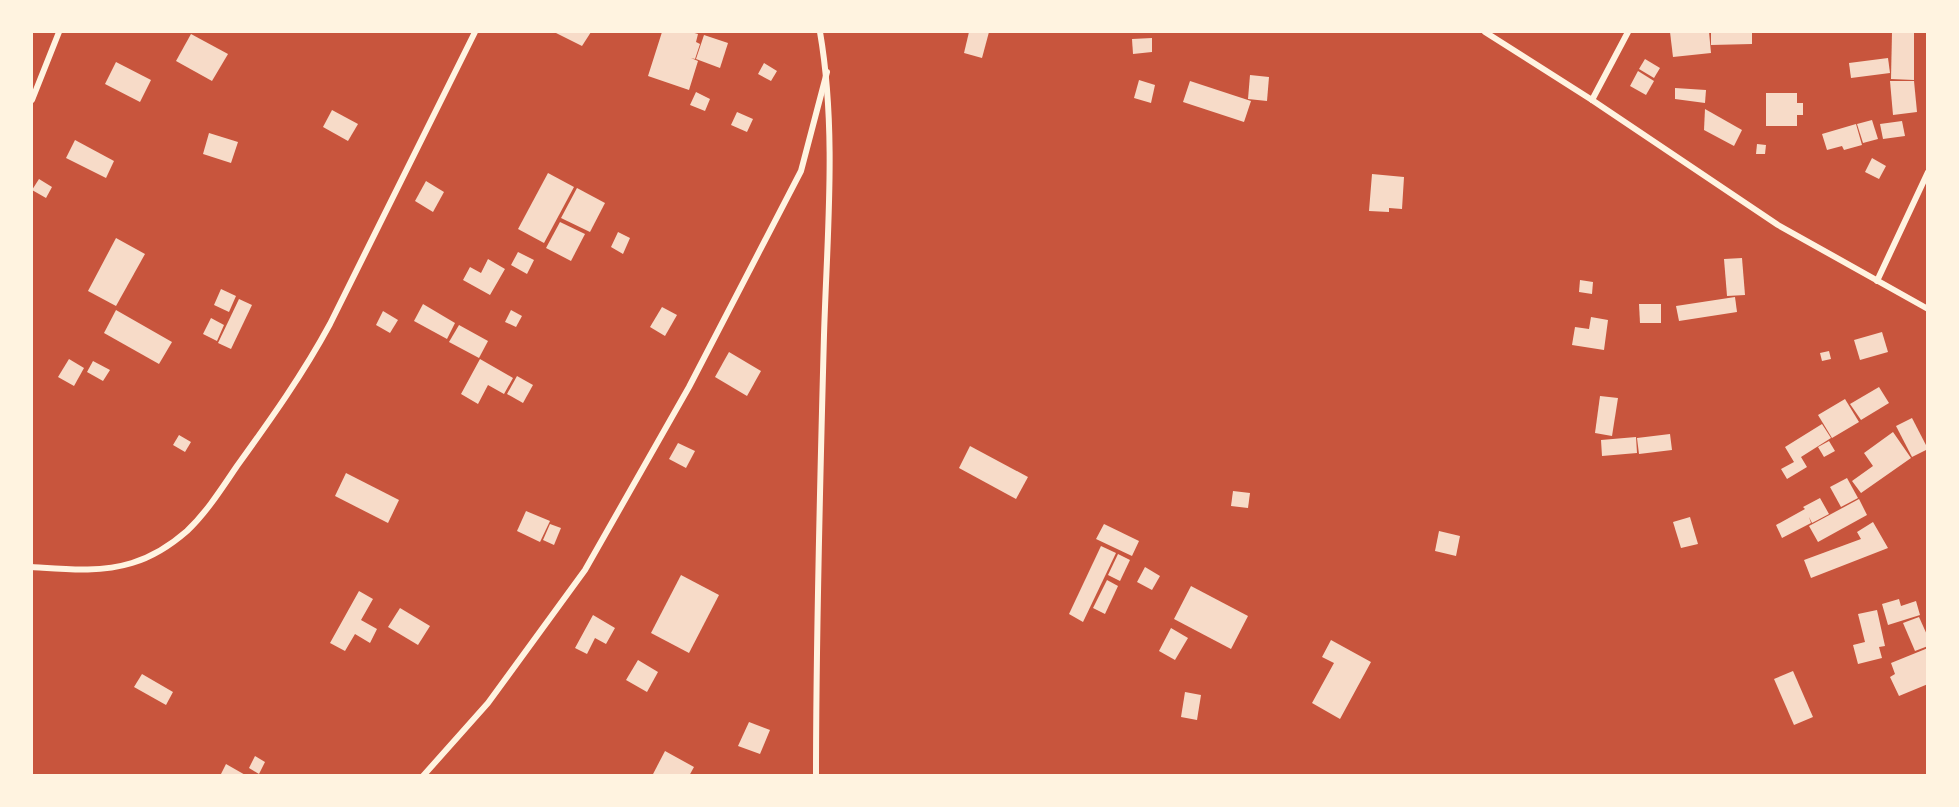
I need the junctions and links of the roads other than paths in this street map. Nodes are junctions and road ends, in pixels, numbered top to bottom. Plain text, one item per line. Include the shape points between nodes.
1 (59, 32) edge
2 (475, 32) edge
3 (820, 32) edge
4 (1485, 32) edge
5 (1628, 32) edge
6 (827, 72) junction
7 (32, 100) edge
8 (1592, 100) junction
9 (1928, 172) edge
10 (1877, 281) junction
11 (1927, 309) edge
12 (32, 567) edge
13 (423, 776) edge
14 (816, 776) edge

1 - 7 street
2 - 12 street via 313,354 282,404 203,512 171,544 132,563 110,568
3 - 6 street
4 - 8 street
5 - 8 street
6 - 13 street via 801,171 689,387 585,570 488,703
6 - 14 street via 829,163
8 - 10 street via 1778,225
9 - 10 street
10 - 11 street

